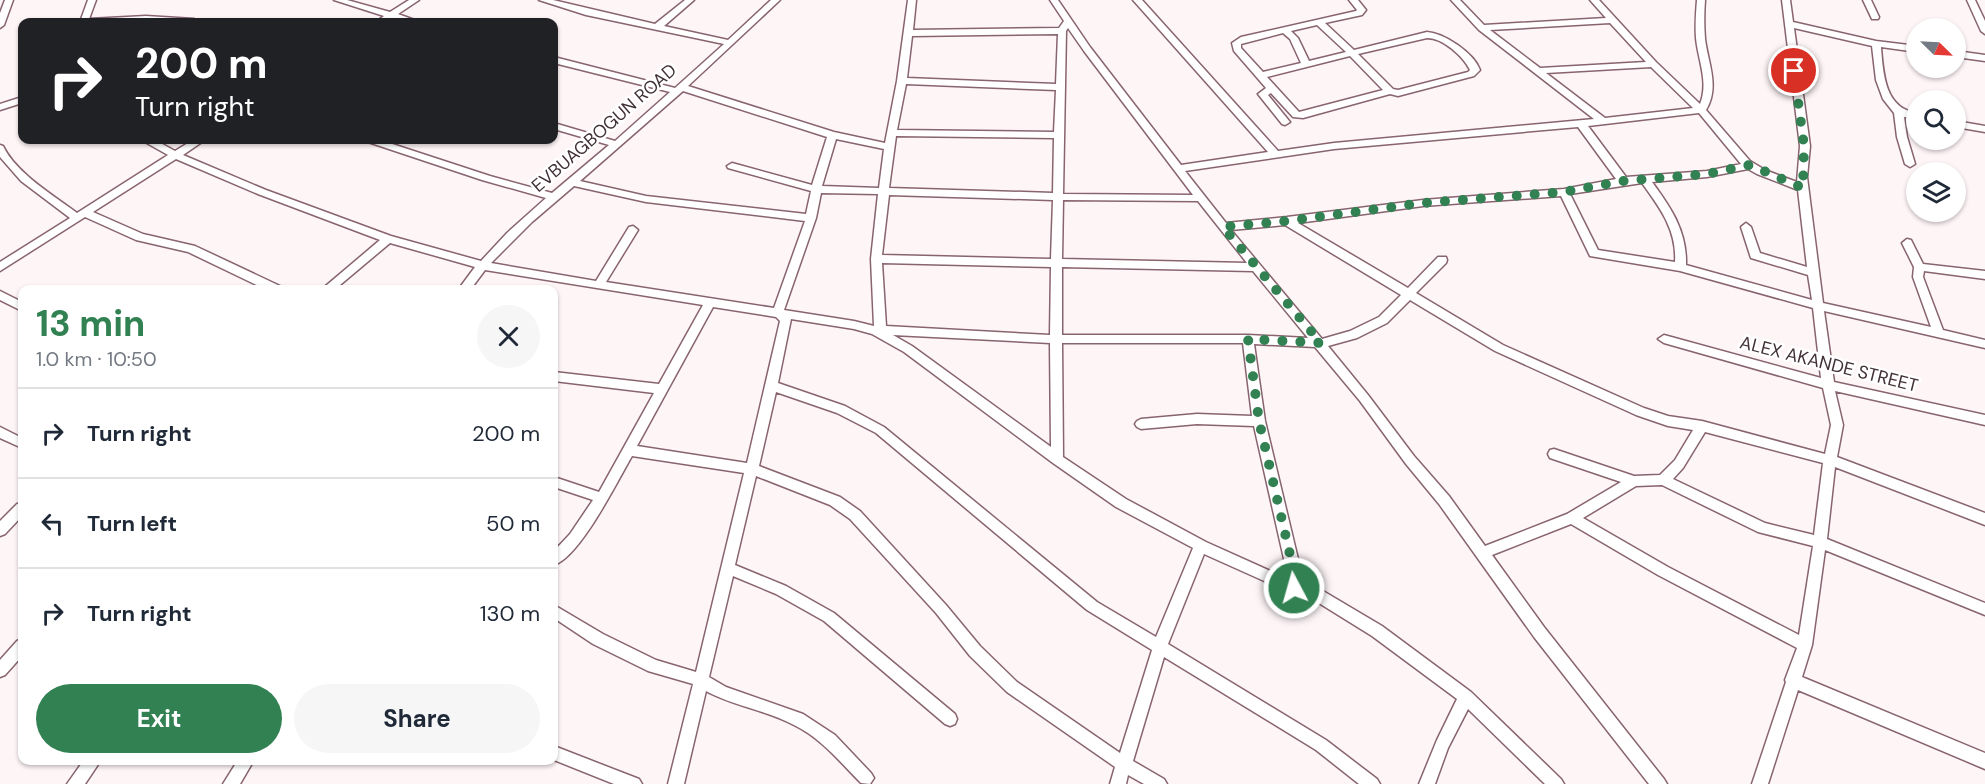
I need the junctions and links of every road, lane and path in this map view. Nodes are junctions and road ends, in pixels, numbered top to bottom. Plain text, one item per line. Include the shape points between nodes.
1 (9, 0) edge
2 (92, 0) edge
3 (338, 0) edge
4 (415, 0) edge
5 (543, 0) edge
6 (690, 0) edge
7 (776, 0) edge
8 (912, 0) edge
9 (1054, 0) edge
10 (1137, 0) edge
11 (1353, 0) edge
12 (1455, 0) edge
13 (1594, 0) edge
14 (1701, 0) edge
15 (1786, 0) edge
16 (1867, 0) edge
17 (1971, 0) edge
18 (390, 16) junction
19 (1875, 17) dead end
20 (85, 18) edge
21 (387, 18) edge
22 (399, 18) edge
23 (1982, 18) edge
24 (1612, 20) junction
25 (1318, 22) junction
26 (1790, 24) junction
27 (0, 25) edge
28 (657, 27) junction
29 (1065, 27) junction
30 (1482, 28) junction
31 (1286, 31) junction
32 (1985, 31) edge
33 (909, 33) junction
34 (730, 43) junction
35 (1876, 44) junction
36 (1906, 48) edge
37 (1352, 53) junction
38 (1966, 55) edge
39 (1985, 58) edge
40 (558, 61) edge
41 (1306, 64) junction
42 (1653, 64) junction
43 (1536, 71) junction
44 (1260, 76) junction
45 (902, 81) junction
46 (1060, 87) junction
47 (1272, 88) junction
48 (678, 89) junction
49 (1390, 90) junction
50 (18, 101) edge
51 (0, 107) edge
52 (1701, 110) junction
53 (1899, 112) junction
54 (1906, 114) edge
55 (1601, 120) junction
56 (1285, 122) dead end
57 (1581, 124) junction
58 (1966, 126) edge
59 (558, 127) edge
60 (1985, 129) edge
61 (892, 133) junction
62 (832, 135) junction
63 (1058, 135) junction
64 (155, 144) edge
65 (193, 144) edge
66 (383, 144) edge
67 (616, 144) junction
68 (889, 147) junction
69 (0, 148) edge
70 (1275, 154) junction
71 (175, 155) junction
72 (1909, 162) edge
73 (1750, 165) junction
74 (732, 166) dead end
75 (1180, 168) junction
76 (1646, 179) junction
77 (1623, 181) junction
78 (572, 182) junction
79 (1803, 188) junction
80 (816, 189) junction
81 (884, 190) junction
82 (1564, 192) junction
83 (1058, 196) junction
84 (555, 197) junction
85 (1202, 198) junction
86 (80, 215) junction
87 (811, 218) junction
88 (1287, 221) junction
89 (1223, 227) junction
90 (1746, 227) dead end
91 (633, 230) dead end
92 (388, 238) junction
93 (1907, 243) dead end
94 (876, 259) junction
95 (1442, 260) dead end
96 (481, 265) junction
97 (1056, 265) junction
98 (0, 267) edge
99 (1256, 267) junction
100 (1680, 267) junction
101 (1919, 267) junction
102 (1814, 273) junction
103 (1985, 275) edge
104 (268, 285) edge
105 (332, 285) edge
106 (467, 285) edge
107 (599, 285) junction
108 (1407, 293) junction
109 (0, 295) edge
110 (710, 302) junction
111 (18, 305) edge
112 (1819, 306) junction
113 (778, 312) junction
114 (878, 330) junction
115 (1939, 334) junction
116 (1054, 339) junction
117 (1248, 339) junction
118 (1664, 339) dead end
119 (1321, 343) junction
120 (1985, 344) edge
121 (558, 376) edge
122 (1828, 385) junction
123 (772, 386) junction
124 (663, 389) junction
125 (1985, 420) edge
126 (1259, 421) junction
127 (1141, 424) dead end
128 (1702, 426) junction
129 (0, 432) edge
130 (18, 441) edge
131 (629, 450) junction
132 (1554, 454) dead end
133 (1057, 459) junction
134 (1830, 460) junction
135 (753, 469) junction
136 (1663, 480) junction
137 (1634, 482) junction
138 (558, 483) edge
139 (602, 498) junction
140 (18, 512) edge
141 (1572, 518) junction
142 (1985, 519) edge
143 (0, 530) edge
144 (1820, 543) junction
145 (1201, 546) junction
146 (1482, 553) junction
147 (558, 555) edge
148 (728, 568) junction
149 (1294, 588) junction
150 (1985, 609) edge
151 (558, 614) edge
152 (1805, 645) junction
153 (1160, 648) junction
154 (18, 650) edge
155 (0, 670) edge
156 (701, 680) junction
157 (1792, 680) junction
158 (1466, 697) junction
159 (951, 719) dead end
160 (558, 755) edge
161 (1985, 760) edge
162 (90, 765) edge
163 (244, 765) edge
164 (1125, 765) junction
165 (866, 778) dead end
166 (75, 784) edge
167 (231, 784) edge
168 (634, 784) edge
169 (676, 784) edge
170 (1118, 784) edge
171 (1159, 784) edge
172 (1372, 784) edge
173 (1427, 784) edge
174 (1556, 784) edge
175 (1659, 784) edge
176 (1760, 784) edge

1 - 27 street
2 - 20 street
3 - 18 street
4 - 18 street
5 - 28 street
6 - 28 street
7 - 34 street, EVBUAGBOGUN ROAD
8 - 33 street
9 - 29 street
10 - 70 street
11 - 25 street via 1362,10 1359,13
12 - 30 street
13 - 24 street
14 - 52 street via 1701,42 1708,71 1707,102
15 - 26 street
16 - 19 street
17 - 23 street
18 - 21 street
18 - 22 street
23 - 32 street
24 - 30 street
24 - 42 street
25 - 31 street
25 - 37 street
26 - 35 street
26 - 79 street via 1804,146
28 - 34 street
29 - 33 street
29 - 46 street
29 - 75 street
30 - 43 street
31 - 41 street via 1294,38
31 - 44 street via 1236,43 1237,50
33 - 45 street
34 - 48 street, EVBUAGBOGUN ROAD
35 - 36 street
35 - 53 street via 1877,71
37 - 41 street
37 - 49 street
37 - 49 street via 1434,34 1474,66 1471,75 1406,92
38 - 39 street
40 - 48 street
41 - 44 street
42 - 43 street
42 - 52 street
43 - 55 street
44 - 47 street
45 - 46 street
45 - 61 street
46 - 63 street
47 - 49 street via 1296,115
47 - 56 street via 1263,94
48 - 62 street
48 - 67 street, EVBUAGBOGUN ROAD
50 - 51 street
52 - 55 street
52 - 73 street
53 - 54 street
53 - 72 street
55 - 57 street
57 - 70 street
57 - 77 street
58 - 60 street
59 - 67 street
61 - 63 street
61 - 68 street
62 - 68 street
62 - 80 street
63 - 83 street
64 - 71 street
65 - 71 street
66 - 84 street
67 - 78 street, EVBUAGBOGUN ROAD
68 - 81 street
69 - 86 street via 25,179
70 - 75 street
71 - 86 street
71 - 92 street
73 - 76 street via 1707,174
73 - 79 street
74 - 80 street
75 - 85 street
76 - 77 street
76 - 100 street via 1681,235
77 - 82 street
78 - 84 street, EVBUAGBOGUN ROAD
78 - 87 street via 646,199
79 - 102 street
80 - 81 street
80 - 87 street
81 - 83 street
81 - 94 street
82 - 88 street via 1423,203
82 - 100 street via 1594,253
83 - 85 street
83 - 97 street
84 - 96 street, EVBUAGBOGUN ROAD
85 - 89 street
86 - 98 street
86 - 104 street via 140,237 191,249
87 - 113 street
88 - 89 street
88 - 108 street
89 - 99 street
90 - 102 street via 1755,255
91 - 107 street
92 - 96 street
92 - 105 street
93 - 101 street
94 - 97 street
94 - 114 street
95 - 108 street
96 - 106 street, EVBUAGBOGUN ROAD
96 - 107 street
97 - 99 street
97 - 116 street
99 - 119 street
100 - 112 street
101 - 103 street
101 - 115 street via 1918,277
102 - 112 street
107 - 110 street
108 - 119 street via 1383,320 1353,335
108 - 128 street via 1499,348 1641,412
109 - 111 street
110 - 113 street
110 - 124 street
112 - 115 street
112 - 122 street
113 - 114 street
113 - 123 street via 786,320
114 - 116 street
114 - 133 street
115 - 120 street
116 - 117 street
116 - 133 street
117 - 119 street
117 - 126 street
118 - 122 street, ALEX AKANDE STREET
119 - 146 street
121 - 124 street
122 - 125 street, ALEX AKANDE STREET
122 - 134 street via 1838,425
123 - 135 street
123 - 153 street via 828,404 880,430 1092,606
124 - 131 street
126 - 127 street via 1197,419
126 - 149 street via 1291,559
128 - 134 street
128 - 136 street via 1679,465
129 - 130 street
131 - 135 street
131 - 139 street
132 - 137 street
133 - 145 street via 1121,503
134 - 142 street
134 - 144 street
135 - 148 street
135 - 164 street via 835,501 855,515 975,651 1012,687
136 - 137 street
136 - 144 street via 1763,528
137 - 141 street
138 - 139 street
139 - 147 street via 575,538
140 - 143 street
141 - 146 street
141 - 152 street
144 - 150 street
144 - 152 street
145 - 149 street
145 - 153 street
146 - 175 street
148 - 156 street
148 - 159 street via 781,590 829,617
149 - 158 street via 1318,595 1377,631
151 - 156 street via 653,666
152 - 157 street
153 - 164 street
153 - 172 street via 1322,744
154 - 155 street
156 - 165 street via 722,692 798,719 830,740
156 - 169 street
157 - 161 street
157 - 176 street
158 - 173 street
158 - 174 street
160 - 168 street
162 - 166 street
163 - 167 street
164 - 170 street
164 - 171 street

